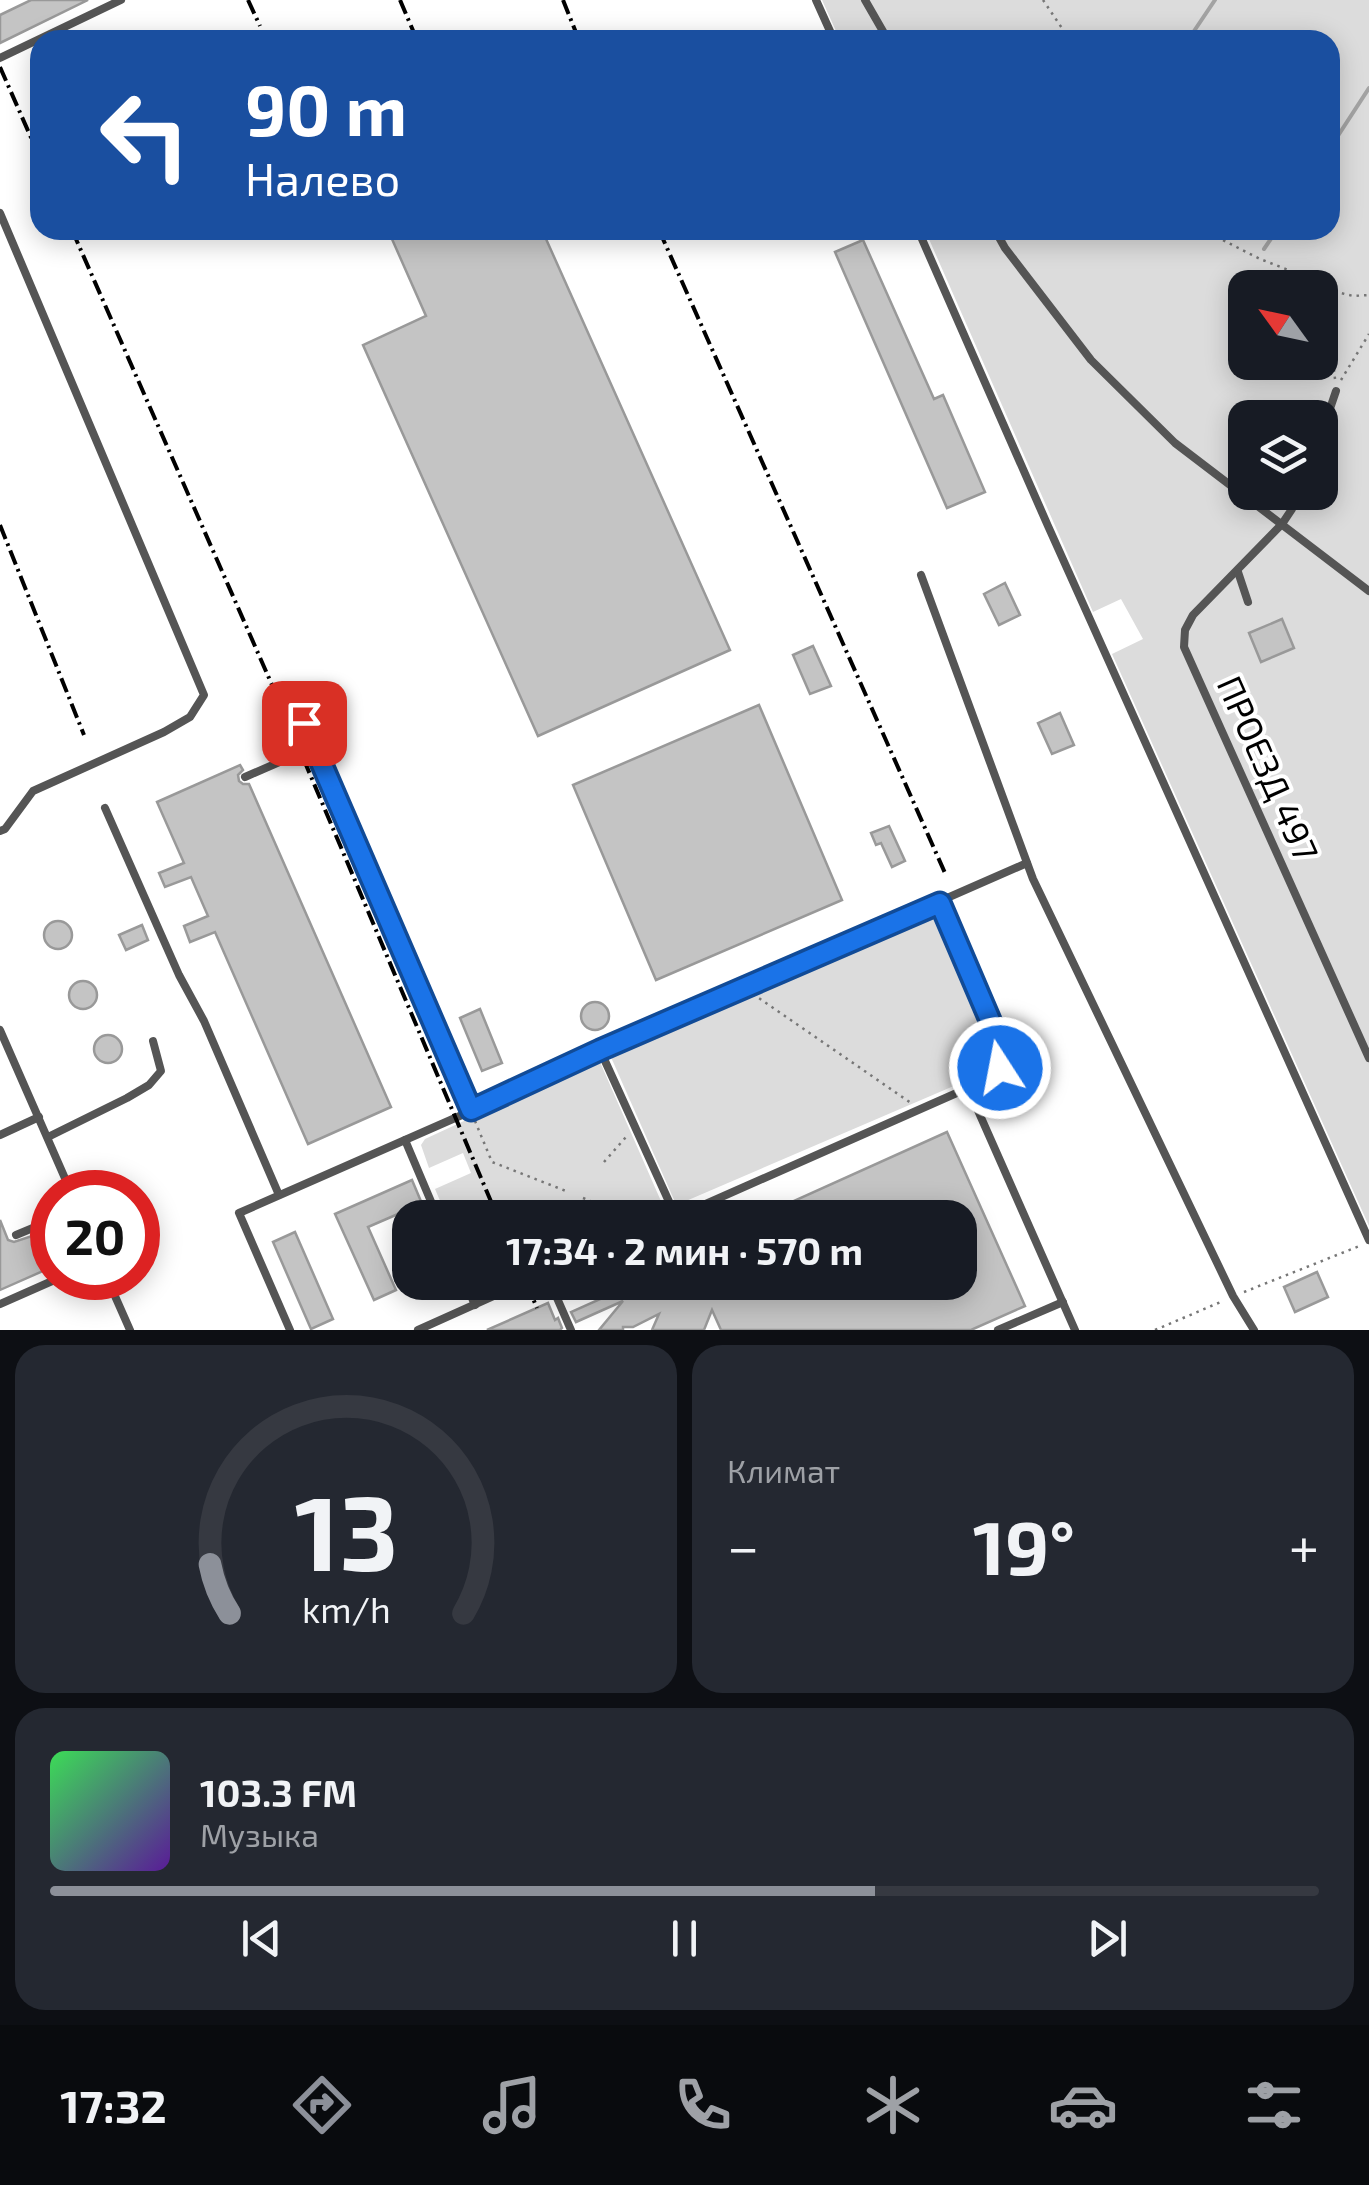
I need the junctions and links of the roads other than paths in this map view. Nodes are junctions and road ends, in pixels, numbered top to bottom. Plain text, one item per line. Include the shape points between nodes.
1 (120, 0) edge
2 (816, 0) edge
3 (866, 0) edge
4 (58, 30) edge
5 (830, 30) edge
6 (882, 30) edge
7 (30, 44) edge
8 (0, 58) edge
9 (0, 213) edge
10 (922, 240) edge
11 (1001, 240) edge
12 (1336, 391) road end
13 (1333, 400) edge
14 (1291, 510) edge
15 (1282, 524) junction
16 (1238, 572) junction
17 (922, 575) dead end
18 (1369, 591) edge
19 (1248, 602) dead end
20 (294, 699) dead end
21 (314, 746) junction
22 (246, 776) dead end
23 (105, 808) dead end
24 (0, 831) edge
25 (1028, 863) junction
26 (940, 903) junction
27 (0, 1030) edge
28 (153, 1041) dead end
29 (600, 1050) junction
30 (1369, 1058) edge
31 (968, 1088) junction
32 (471, 1110) junction
33 (39, 1117) junction
34 (0, 1135) edge
35 (48, 1137) junction
36 (404, 1140) junction
37 (62, 1170) edge
38 (279, 1196) junction
39 (430, 1200) edge
40 (668, 1200) edge
41 (714, 1200) edge
42 (30, 1230) edge
43 (16, 1236) dead end
44 (1369, 1241) edge
45 (30, 1291) edge
46 (117, 1300) edge
47 (472, 1300) edge
48 (485, 1300) edge
49 (558, 1300) edge
50 (1063, 1302) junction
51 (0, 1304) edge
52 (474, 1305) junction
53 (444, 1318) junction
54 (130, 1330) edge
55 (290, 1330) edge
56 (418, 1330) edge
57 (450, 1330) edge
58 (572, 1330) edge
59 (998, 1330) edge
60 (1075, 1330) edge
61 (1254, 1330) edge

1 - 4 lane
2 - 5 lane
3 - 6 lane
7 - 8 lane
9 - 24 lane via 204,694 177,725 33,791
10 - 44 lane
11 - 15 lane via 1091,360 1175,444
12 - 13 lane
14 - 15 lane, ПРОЕЗД 497
15 - 16 lane, ПРОЕЗД 497
15 - 18 lane
16 - 19 lane
16 - 30 lane, ПРОЕЗД 497 via 1194,615 1184,648
17 - 25 lane
20 - 21 lane
21 - 22 lane
21 - 32 lane
23 - 38 lane
25 - 26 lane
25 - 61 lane
26 - 29 lane
26 - 31 lane via 1004,1053 1000,1068
27 - 33 lane
28 - 35 lane via 161,1070 149,1085
29 - 32 lane
29 - 40 lane
31 - 41 lane
31 - 50 lane
32 - 36 lane
33 - 34 lane
33 - 35 lane
35 - 37 lane
36 - 38 lane
36 - 39 lane
38 - 55 lane via 239,1213
42 - 43 lane
45 - 51 lane
46 - 54 lane
47 - 52 lane
48 - 52 lane
49 - 58 lane
50 - 59 lane
50 - 60 lane
52 - 53 lane
53 - 56 lane
53 - 57 lane

